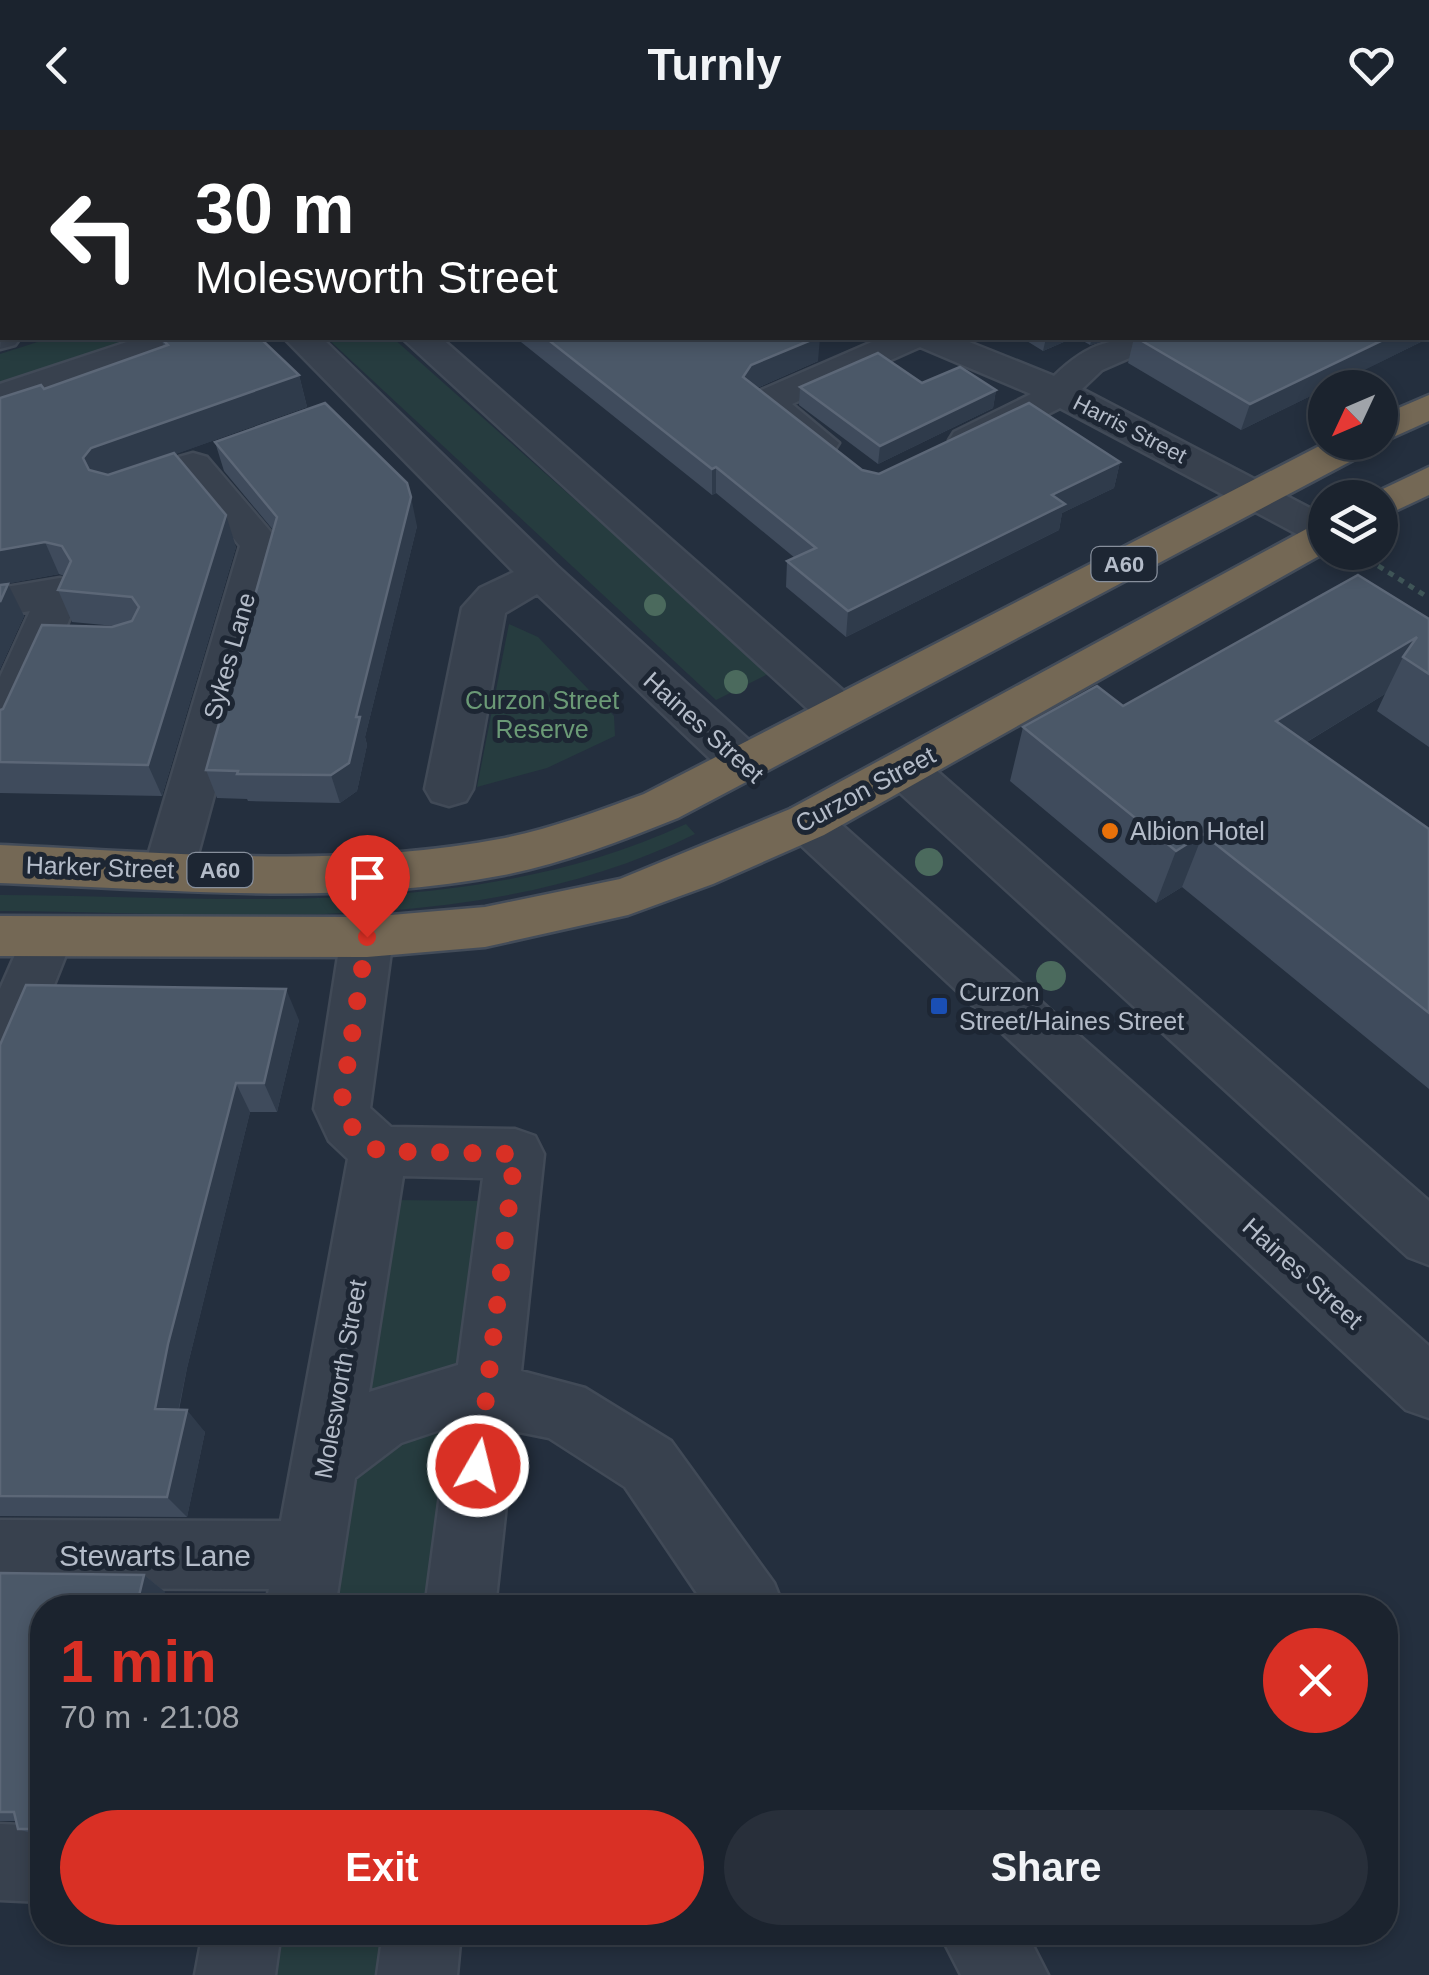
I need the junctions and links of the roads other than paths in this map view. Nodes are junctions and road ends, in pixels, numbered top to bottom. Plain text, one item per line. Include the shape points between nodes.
1 (167, 340) edge
2 (303, 340) edge
3 (422, 340) edge
4 (905, 340) edge
5 (934, 340) edge
6 (1139, 340) edge
7 (1059, 392) junction
8 (0, 396) edge
9 (1429, 406) edge
10 (1398, 422) edge
11 (844, 460) edge
12 (927, 460) edge
13 (1323, 460) edge
14 (192, 465) dead end
15 (1429, 479) edge
16 (1258, 494) junction
17 (1398, 496) edge
18 (1308, 524) edge
19 (1308, 543) edge
20 (542, 575) junction
21 (0, 602) edge
22 (40, 638) junction
23 (92, 640) edge
24 (839, 712) junction
25 (0, 728) edge
26 (744, 763) junction
27 (904, 769) junction
28 (449, 789) dead end
29 (807, 822) junction
30 (0, 864) edge
31 (169, 869) junction
32 (24, 936) edge
33 (367, 937) junction
34 (0, 1058) edge
35 (378, 1151) junction
36 (1429, 1238) edge
37 (1429, 1388) edge
38 (488, 1395) junction
39 (328, 1460) junction
40 (0, 1554) edge
41 (305, 1581) edge
42 (462, 1595) edge
43 (741, 1595) edge
44 (0, 1862) edge
45 (30, 1863) edge
46 (420, 1945) edge
47 (987, 1945) edge
48 (417, 1975) edge
49 (1008, 1975) edge

1 - 8 street
2 - 20 street, Haines Street via 349,407
3 - 24 street
4 - 11 street via 765,402
5 - 7 street, Harris Street
6 - 7 street via 1089,362
7 - 12 street
7 - 16 street, Harris Street
9 - 10 highway
13 - 16 highway, A60
14 - 31 street, Sykes Lane via 261,545
15 - 17 highway
16 - 18 street, Harris Street
16 - 24 highway, A60
19 - 27 highway, Curzon Street
20 - 26 street, Haines Street
20 - 28 street via 484,608
21 - 22 street via 60,592
22 - 23 street
22 - 25 street
24 - 26 highway, A60
24 - 27 highway
26 - 29 highway, Haines Street
26 - 31 highway, Harker Street / A60 via 602,832 546,849 440,866
27 - 29 highway, Curzon Street
27 - 36 street
29 - 33 highway, Curzon Street via 695,872 586,908 485,927
29 - 37 street, Haines Street
30 - 31 highway, Harker Street / A60
32 - 33 highway
32 - 34 street
33 - 35 street via 342,1109
35 - 38 street via 515,1154
35 - 39 street, Molesworth Street
38 - 39 street via 448,1396 404,1408
38 - 42 street
38 - 43 street via 562,1410 648,1464
39 - 41 street, Molesworth Street
40 - 41 street, Stewarts Lane
44 - 45 street
46 - 48 street
47 - 49 street

